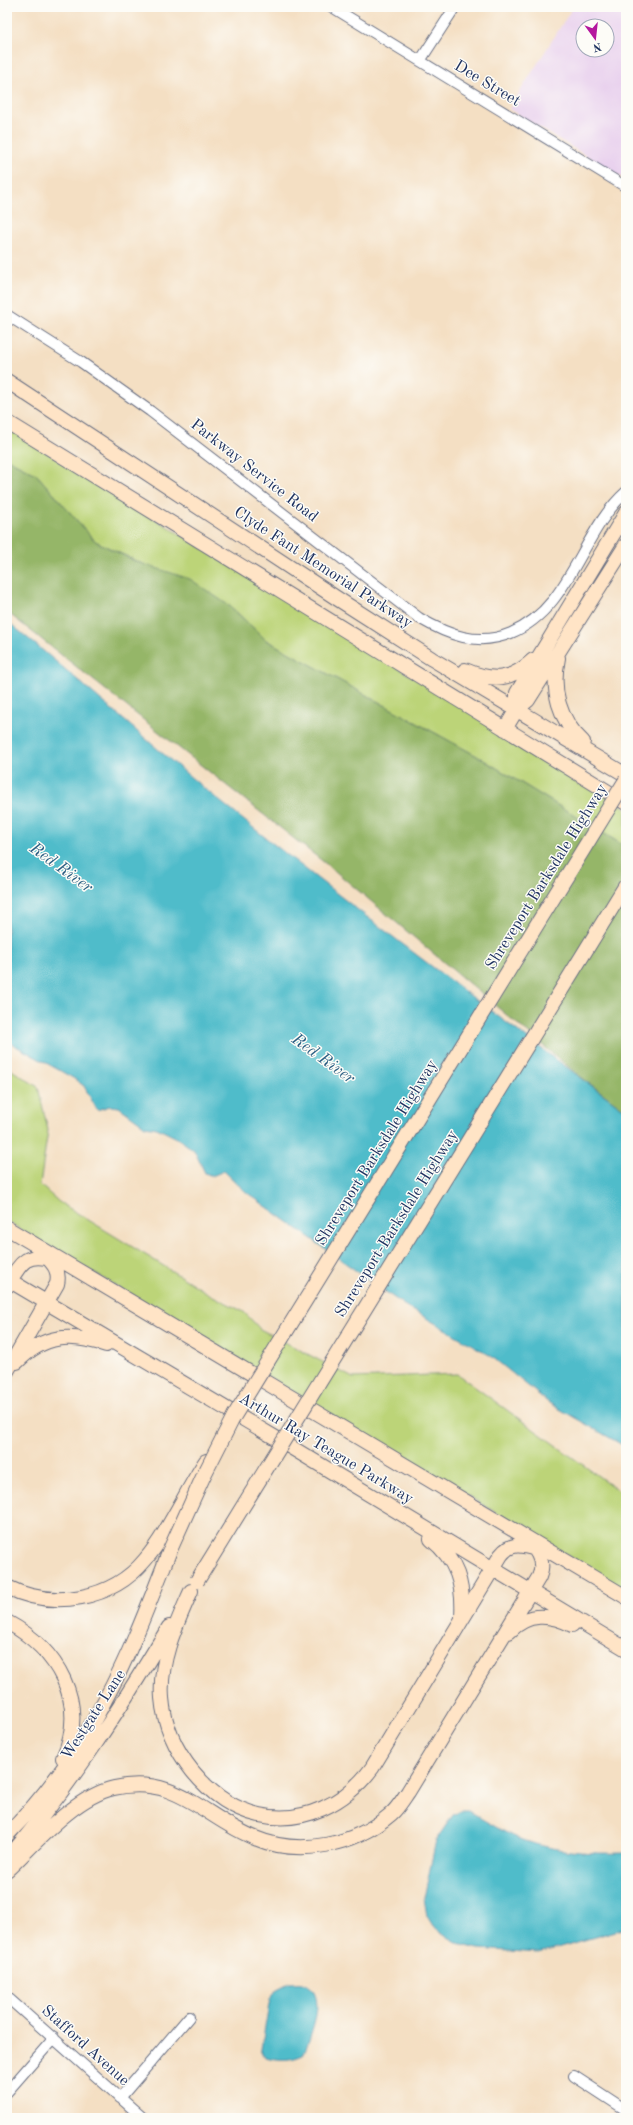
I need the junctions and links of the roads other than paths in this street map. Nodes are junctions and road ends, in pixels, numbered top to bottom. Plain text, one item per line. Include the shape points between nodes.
1 (332, 7) edge
2 (454, 7) edge
3 (420, 61) junction
4 (626, 187) edge
5 (7, 315) edge
6 (7, 381) edge
7 (7, 422) edge
8 (626, 492) edge
9 (626, 513) edge
10 (626, 545) edge
11 (560, 651) junction
12 (541, 653) junction
13 (432, 659) junction
14 (517, 709) junction
15 (505, 728) junction
16 (613, 766) junction
17 (626, 775) edge
18 (626, 780) edge
19 (626, 803) edge
20 (626, 885) edge
21 (7, 1228) edge
22 (35, 1245) junction
23 (48, 1259) junction
24 (69, 1265) junction
25 (8, 1282) edge
26 (46, 1303) junction
27 (133, 1354) junction
28 (7, 1371) edge
29 (7, 1375) edge
30 (234, 1416) junction
31 (399, 1514) junction
32 (522, 1535) junction
33 (535, 1549) junction
34 (170, 1550) joint
35 (556, 1555) junction
36 (493, 1568) junction
37 (194, 1586) junction
38 (7, 1587) edge
39 (531, 1591) junction
40 (626, 1597) edge
41 (462, 1621) junction
42 (7, 1622) edge
43 (501, 1640) junction
44 (626, 1650) edge
45 (51, 1783) junction
46 (7, 1835) edge
47 (7, 1860) edge
48 (7, 1870) edge
49 (7, 1996) edge
50 (189, 2017) dead end
51 (54, 2038) junction
52 (574, 2076) dead end
53 (7, 2092) edge
54 (120, 2098) junction
55 (626, 2110) edge
56 (143, 2118) edge
57 (621, 2118) edge

1 - 3 street, Dee Street
2 - 3 street
3 - 4 street, Dee Street
5 - 8 street, Parkway Service Road via 133,398 420,618 448,634 464,638 503,637 534,621 547,608 610,510
6 - 13 main road, Clyde Fant Memorial Parkway
7 - 15 main road
9 - 12 main road
10 - 11 main road
11 - 14 main road via 528,700
11 - 16 main road via 555,686 566,722 583,742
12 - 13 main road via 524,668 500,679 480,677
12 - 14 main road via 517,693
13 - 14 main road, Clyde Fant Memorial Parkway
14 - 15 main road
14 - 16 main road, Clyde Fant Memorial Parkway
15 - 19 main road
16 - 17 main road, Clyde Fant Memorial Parkway
18 - 30 main road, Shreveport Barksdale Highway, bridge
20 - 37 main road, Shreveport-Barksdale Highway, bridge
21 - 22 main road, Arthur Ray Teague Parkway
22 - 23 main road
22 - 24 main road, Arthur Ray Teague Parkway
23 - 24 main road
23 - 25 main road via 26,1259
23 - 26 main road via 56,1268 58,1279
24 - 32 main road, Arthur Ray Teague Parkway
25 - 26 main road, Arthur Ray Teague Parkway
26 - 27 main road, Arthur Ray Teague Parkway
26 - 28 main road
27 - 29 main road via 83,1338 56,1338 31,1348
27 - 31 main road, Arthur Ray Teague Parkway
30 - 34 main road, Shreveport Barksdale Highway, bridge via 203,1476
30 - 38 main road, bridge via 156,1544 145,1560 121,1582 84,1597 50,1600 20,1594
31 - 36 main road, Arthur Ray Teague Parkway
31 - 41 main road via 439,1546 453,1563 462,1588
32 - 33 main road
32 - 35 main road, Arthur Ray Teague Parkway
33 - 35 main road
33 - 36 main road via 520,1545 510,1547
33 - 39 main road via 541,1570
34 - 45 main road, Westgate Lane via 140,1625 104,1702
35 - 40 main road, Arthur Ray Teague Parkway
36 - 39 main road, Arthur Ray Teague Parkway
36 - 41 main road
37 - 41 main road via 172,1635 165,1660 162,1681 165,1716 177,1748 199,1779 231,1803 259,1815 298,1815 317,1811 347,1796 360,1784
37 - 47 main road, Westgate Lane via 83,1765
39 - 43 main road
39 - 44 main road, Arthur Ray Teague Parkway
42 - 45 main road via 33,1639 48,1654 67,1687 72,1706 72,1728 68,1746
43 - 44 main road via 524,1620 546,1616 562,1619
43 - 48 main road via 408,1792 392,1813 350,1838 331,1845 310,1847 272,1844 254,1838 179,1793 156,1786 136,1785 113,1788 81,1804
45 - 46 main road, Westgate Lane
49 - 51 street, Stafford Avenue
50 - 54 street
51 - 53 street
51 - 54 street, Stafford Avenue
52 - 55 street
54 - 56 street, Stafford Avenue
55 - 57 street

